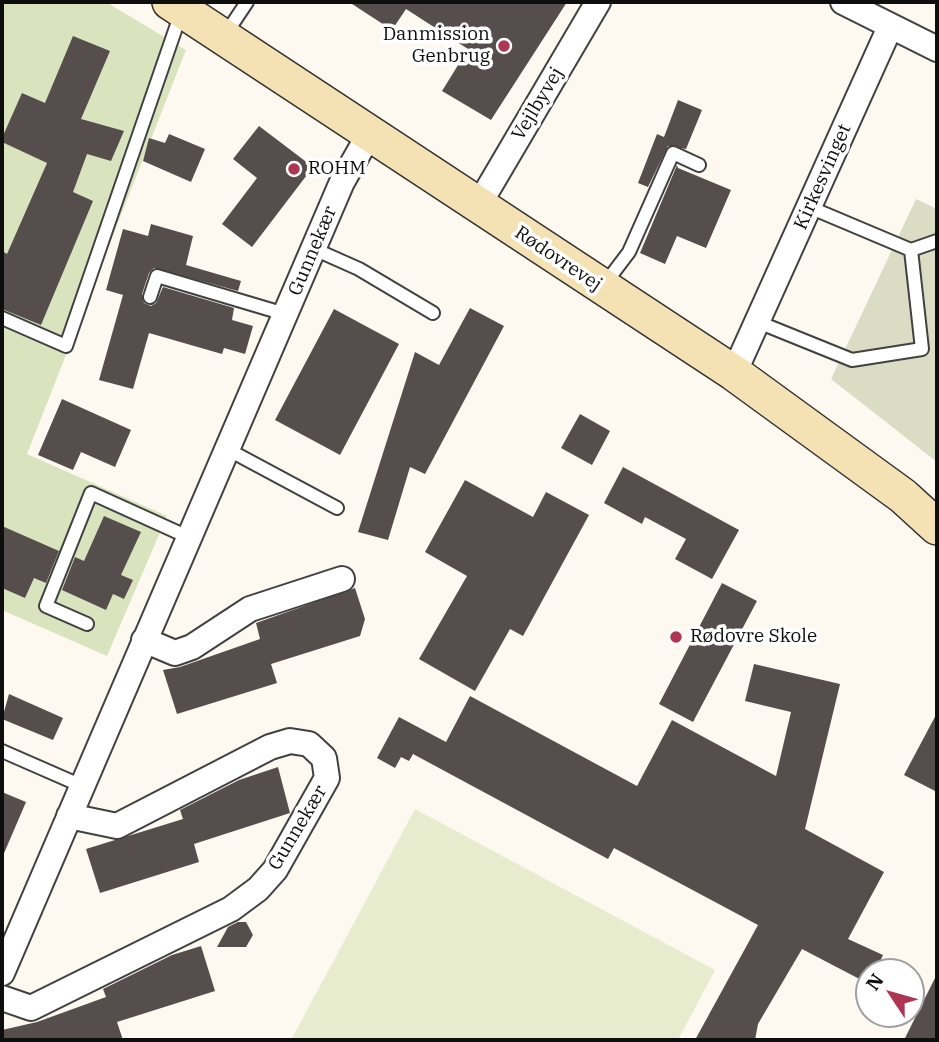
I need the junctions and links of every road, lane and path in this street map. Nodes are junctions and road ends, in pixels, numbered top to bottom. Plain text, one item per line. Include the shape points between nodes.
1 (247, 2) edge
2 (843, 2) edge
3 (596, 3) edge
4 (176, 6) edge
5 (890, 27) junction
6 (223, 38) junction
7 (937, 49) edge
8 (369, 134) junction
9 (699, 165) dead end
10 (478, 206) junction
11 (809, 207) junction
12 (937, 241) edge
13 (314, 249) junction
14 (911, 250) junction
15 (602, 288) junction
16 (150, 297) dead end
17 (433, 313) dead end
18 (285, 314) junction
19 (2, 318) edge
20 (758, 322) junction
21 (734, 373) junction
22 (227, 449) junction
23 (337, 508) dead end
24 (937, 527) edge
25 (188, 537) junction
26 (342, 579) dead end
27 (87, 624) dead end
28 (144, 640) junction
29 (2, 751) edge
30 (82, 786) junction
31 (69, 816) junction
32 (2, 973) edge
33 (2, 998) edge

1 - 6 lane
2 - 5 street
3 - 10 street, Vejlbyvej
4 - 6 street, Rødovrevej
4 - 19 lane via 66,346
5 - 7 street
5 - 11 street, Kirkesvinget
6 - 8 street, Rødovrevej
8 - 10 street, Rødovrevej
8 - 13 street, Gunnekær via 342,182
9 - 15 lane via 673,153 629,252
10 - 15 street, Rødovrevej
11 - 14 lane
11 - 20 street, Kirkesvinget
12 - 14 lane
13 - 17 lane
13 - 18 street, Gunnekær
14 - 20 lane via 922,349 852,360
15 - 21 street, Rødovrevej
16 - 18 lane via 157,276
18 - 22 street, Gunnekær
20 - 21 street, Kirkesvinget
21 - 24 street, Rødovrevej via 903,496
22 - 23 lane
22 - 25 street, Gunnekær
25 - 27 lane via 91,493 46,606
25 - 28 street, Gunnekær
26 - 28 street via 250,609 175,653
28 - 30 street, Gunnekær
29 - 30 lane
30 - 31 street, Gunnekær
31 - 32 street, Gunnekær
31 - 33 street, Gunnekær via 117,826 290,741 309,744 324,758 327,778 275,870 258,889 231,909 30,1007

